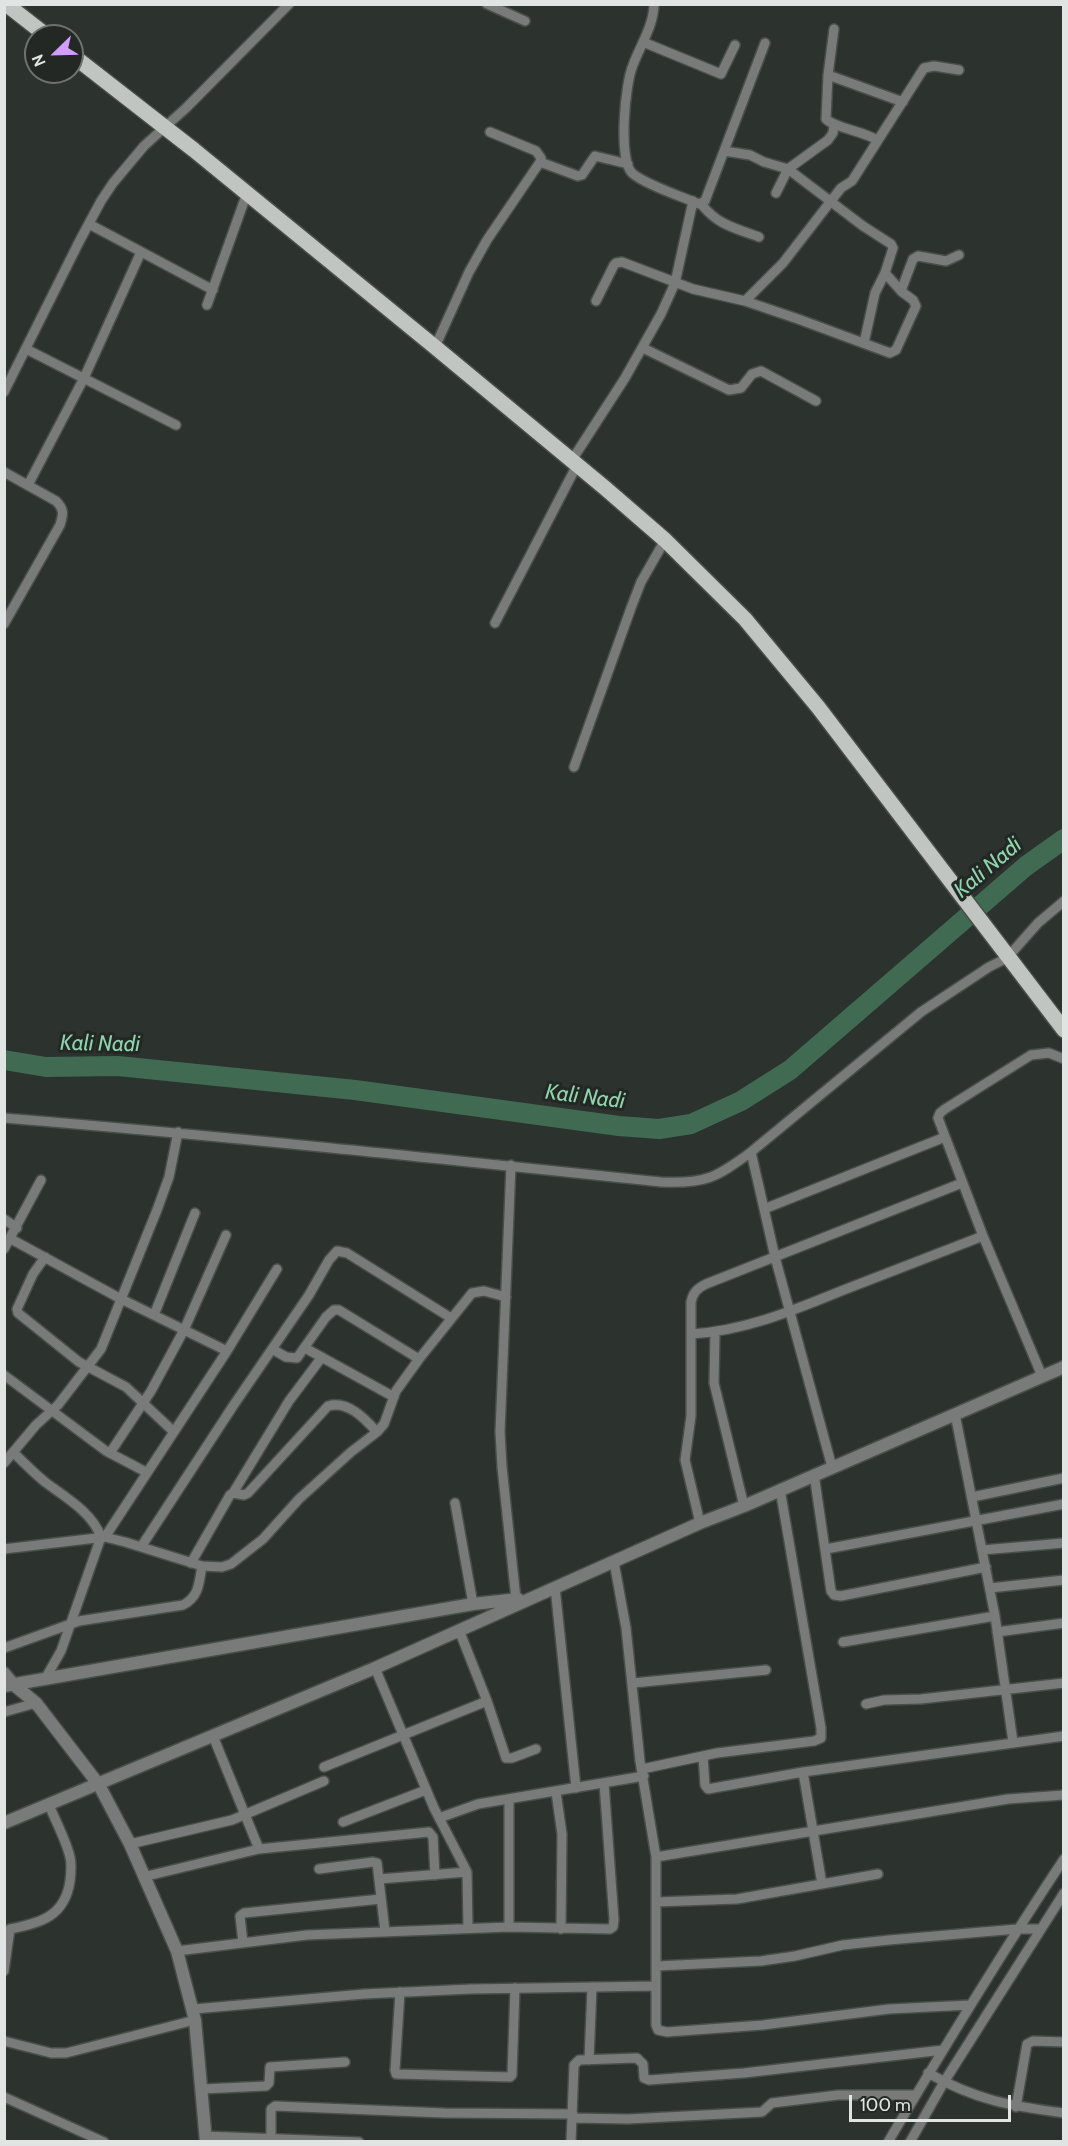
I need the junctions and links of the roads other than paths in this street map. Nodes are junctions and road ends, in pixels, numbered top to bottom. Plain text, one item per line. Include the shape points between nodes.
1 (6, 4) edge
2 (289, 4) edge
3 (487, 4) edge
4 (654, 4) edge
5 (525, 21) dead end
6 (32, 24) edge
7 (834, 29) dead end
8 (643, 42) junction
9 (765, 43) dead end
10 (735, 45) dead end
11 (84, 64) edge
12 (959, 70) dead end
13 (828, 75) junction
14 (903, 102) junction
15 (834, 125) junction
16 (164, 127) junction
17 (490, 132) dead end
18 (877, 140) junction
19 (724, 151) junction
20 (540, 162) junction
21 (628, 164) junction
22 (789, 169) junction
23 (247, 193) junction
24 (776, 193) dead end
25 (831, 201) junction
26 (697, 203) junction
27 (89, 224) junction
28 (759, 237) dead end
29 (141, 252) junction
30 (959, 255) dead end
31 (885, 273) junction
32 (675, 283) junction
33 (213, 290) junction
34 (902, 292) junction
35 (745, 301) junction
36 (596, 302) dead end
37 (207, 305) dead end
38 (864, 343) junction
39 (435, 347) junction
40 (643, 348) junction
41 (26, 349) junction
42 (8, 376) edge
43 (84, 378) junction
44 (4, 392) edge
45 (816, 401) dead end
46 (176, 425) dead end
47 (574, 463) junction
48 (4, 472) edge
49 (28, 485) junction
50 (664, 540) junction
51 (495, 623) dead end
52 (4, 624) edge
53 (574, 767) dead end
54 (1064, 901) edge
55 (1007, 958) junction
56 (1064, 1030) edge
57 (1064, 1059) edge
58 (4, 1118) edge
59 (178, 1132) junction
60 (945, 1137) junction
61 (751, 1152) junction
62 (511, 1165) junction
63 (41, 1180) dead end
64 (962, 1183) junction
65 (764, 1209) junction
66 (195, 1213) dead end
67 (4, 1219) edge
68 (16, 1228) junction
69 (226, 1234) dead end
70 (982, 1236) junction
71 (10, 1239) junction
72 (4, 1250) edge
73 (45, 1257) junction
74 (775, 1257) junction
75 (277, 1269) dead end
76 (507, 1297) junction
77 (121, 1299) junction
78 (790, 1312) junction
79 (154, 1315) junction
80 (451, 1318) junction
81 (184, 1330) junction
82 (715, 1333) junction
83 (691, 1334) junction
84 (305, 1348) junction
85 (272, 1349) junction
86 (226, 1351) junction
87 (322, 1357) junction
88 (419, 1359) junction
89 (88, 1367) junction
90 (1064, 1367) edge
91 (4, 1375) edge
92 (1042, 1376) junction
93 (394, 1397) junction
94 (144, 1403) junction
95 (51, 1410) junction
96 (955, 1414) junction
97 (174, 1432) junction
98 (377, 1432) junction
99 (14, 1453) junction
100 (110, 1453) junction
101 (4, 1463) edge
102 (832, 1467) junction
103 (146, 1472) junction
104 (814, 1474) junction
105 (1064, 1478) edge
106 (780, 1489) junction
107 (233, 1493) junction
108 (972, 1497) junction
109 (455, 1503) dead end
110 (1064, 1504) edge
111 (744, 1506) junction
112 (977, 1520) junction
113 (700, 1523) junction
114 (103, 1537) junction
115 (1064, 1543) edge
116 (141, 1547) junction
117 (4, 1549) edge
118 (826, 1549) junction
119 (982, 1550) junction
120 (614, 1562) junction
121 (191, 1563) junction
122 (202, 1566) junction
123 (986, 1567) junction
124 (1064, 1580) edge
125 (555, 1587) junction
126 (990, 1588) junction
127 (532, 1596) junction
128 (516, 1599) junction
129 (473, 1604) junction
130 (994, 1616) junction
131 (1064, 1623) edge
132 (70, 1624) junction
133 (459, 1630) junction
134 (997, 1632) junction
135 (843, 1641) dead end
136 (4, 1648) edge
137 (375, 1668) junction
138 (766, 1670) dead end
139 (4, 1673) edge
140 (45, 1679) junction
141 (633, 1683) junction
142 (1064, 1683) edge
143 (9, 1685) edge
144 (1006, 1690) junction
145 (487, 1701) junction
146 (36, 1703) junction
147 (866, 1704) dead end
148 (4, 1712) edge
149 (404, 1734) junction
150 (213, 1736) junction
151 (1064, 1736) edge
152 (1013, 1742) junction
153 (536, 1749) dead end
154 (703, 1756) junction
155 (324, 1767) dead end
156 (803, 1772) junction
157 (643, 1773) junction
158 (324, 1781) dead end
159 (604, 1783) junction
160 (99, 1785) junction
161 (576, 1788) junction
162 (426, 1790) junction
163 (556, 1792) junction
164 (1064, 1795) edge
165 (509, 1799) junction
166 (49, 1805) junction
167 (245, 1816) junction
168 (439, 1818) junction
169 (343, 1822) dead end
170 (4, 1823) edge
171 (813, 1832) junction
172 (130, 1845) junction
173 (259, 1849) junction
174 (656, 1857) junction
175 (1064, 1859) edge
176 (320, 1869) dead end
177 (466, 1872) junction
178 (878, 1874) dead end
179 (435, 1875) junction
180 (143, 1877) junction
181 (379, 1879) junction
182 (822, 1884) junction
183 (1064, 1893) edge
184 (381, 1899) junction
185 (656, 1902) junction
186 (7, 1927) edge
187 (509, 1927) junction
188 (468, 1928) junction
189 (561, 1929) junction
190 (1017, 1929) junction
191 (1040, 1929) junction
192 (385, 1931) junction
193 (243, 1942) junction
194 (177, 1951) junction
195 (657, 1965) junction
196 (4, 1971) edge
197 (656, 1986) junction
198 (592, 1987) junction
199 (514, 1988) junction
200 (400, 1992) junction
201 (970, 2006) junction
202 (194, 2015) junction
203 (4, 2041) edge
204 (1064, 2042) edge
205 (943, 2050) junction
206 (589, 2060) junction
207 (345, 2062) dead end
208 (928, 2073) junction
209 (944, 2082) junction
210 (202, 2089) junction
211 (915, 2095) junction
212 (4, 2097) edge
213 (1016, 2107) junction
214 (1064, 2113) edge
215 (573, 2116) junction
216 (271, 2138) junction
217 (93, 2139) edge
218 (205, 2139) edge
219 (327, 2141) edge
220 (104, 2142) edge
221 (359, 2142) edge
222 (571, 2142) edge
223 (888, 2142) edge
224 (910, 2142) edge

1 - 6 main road
2 - 16 street
3 - 5 street
4 - 8 street
7 - 13 street
8 - 10 street via 721,74
8 - 21 street via 626,87 624,133
9 - 19 street
11 - 16 main road
12 - 14 street via 934,66 924,69
13 - 14 street
13 - 15 street via 825,113
14 - 18 street
15 - 18 street
15 - 22 street via 828,140
16 - 23 main road
16 - 27 street via 119,176
17 - 20 street via 536,151
18 - 25 street via 852,181
19 - 22 street via 750,155
19 - 26 street via 705,201
20 - 21 street via 578,176 595,156
20 - 39 street via 469,272
21 - 26 street via 639,178
22 - 24 street
22 - 25 street
23 - 33 street
23 - 39 main road
25 - 31 street via 893,246
25 - 35 street via 783,263
26 - 28 street via 721,223
26 - 32 street
27 - 29 street
27 - 41 street
29 - 33 street
29 - 43 street
30 - 34 street via 946,261 918,256
31 - 34 street
31 - 38 street via 873,299
32 - 35 street
32 - 36 street via 619,262
32 - 40 street
33 - 37 street
34 - 38 street via 916,306 896,350 890,353
35 - 38 street
39 - 47 main road
40 - 45 street via 729,390 741,388 752,374 761,371
40 - 47 street
41 - 42 street
41 - 43 street
42 - 44 street
43 - 46 street
43 - 49 street
47 - 50 main road
47 - 51 street
48 - 49 street
49 - 52 street via 57,501 64,514
50 - 53 street via 630,608
50 - 55 main road via 745,620 818,707
54 - 55 street via 1038,922
55 - 56 main road
55 - 61 street via 921,1012
57 - 60 street via 1041,1052 1031,1055 945,1109 938,1118
58 - 59 street
59 - 62 street
59 - 77 street via 169,1177
60 - 64 street
60 - 65 street
61 - 62 street via 728,1169 689,1183
61 - 65 street
62 - 76 street
63 - 68 street
64 - 70 street
64 - 74 street
65 - 74 street
66 - 79 street
67 - 68 street
68 - 71 street
69 - 81 street
70 - 78 street
70 - 92 street
71 - 72 street
71 - 73 street
73 - 77 street
73 - 89 street via 16,1309
74 - 78 street
74 - 83 street via 698,1288 692,1294
75 - 86 street
76 - 80 street via 476,1291
76 - 128 street via 500,1432
77 - 79 street
77 - 89 street via 101,1349
78 - 82 street
78 - 102 street
79 - 81 street
80 - 85 street via 347,1253 337,1251
80 - 88 street
81 - 86 street
81 - 94 street
82 - 83 street
82 - 111 street via 714,1383
83 - 113 street via 691,1416 685,1460
84 - 85 street via 292,1359
84 - 87 street
84 - 88 street via 334,1310
85 - 116 street
86 - 97 street
87 - 93 street
87 - 107 street via 289,1401
88 - 93 street
89 - 94 street via 126,1387
89 - 95 street
90 - 92 street
91 - 95 street
92 - 96 street
93 - 98 street
94 - 97 street
94 - 100 street
95 - 99 street
95 - 100 street
96 - 102 street
96 - 108 street
97 - 103 street
98 - 107 street via 340,1404 328,1406 248,1493
98 - 122 street via 320,1479 243,1556 222,1567
99 - 101 street
99 - 114 street via 77,1505
100 - 103 street
102 - 104 street
103 - 114 street
104 - 106 street
104 - 118 street
105 - 108 street
106 - 111 street
106 - 154 street via 821,1738
107 - 121 street
108 - 112 street
109 - 129 street
110 - 112 street
111 - 113 street
112 - 118 street
112 - 119 street
113 - 120 street
114 - 116 street
114 - 117 street
114 - 132 street
115 - 119 street
116 - 121 street
118 - 123 street via 831,1591 837,1596
119 - 123 street
120 - 125 street
120 - 141 street
121 - 122 street
122 - 132 street via 197,1594 183,1605
123 - 126 street
124 - 126 street
125 - 127 street
125 - 161 street
126 - 130 street
127 - 128 street
127 - 133 street
128 - 129 street
129 - 140 street
130 - 134 street
130 - 135 street
131 - 134 street
132 - 136 street
132 - 140 street via 62,1650
133 - 137 street
133 - 145 street
134 - 144 street
137 - 149 street
137 - 150 street
138 - 141 street
139 - 143 street
140 - 143 street
141 - 157 street
142 - 144 street
143 - 146 street
144 - 147 street
144 - 152 street
145 - 149 street
145 - 153 street via 506,1758
146 - 148 street
146 - 160 street
149 - 155 street
149 - 162 street
150 - 160 street
150 - 167 street
151 - 152 street
152 - 156 street
154 - 156 street via 708,1789
154 - 157 street
156 - 171 street
157 - 159 street
157 - 174 street
158 - 167 street
159 - 161 street
159 - 189 street via 613,1927
160 - 166 street
160 - 172 street
161 - 163 street
162 - 168 street
162 - 169 street
163 - 165 street
163 - 189 street via 562,1834
164 - 171 street via 1008,1799
165 - 168 street via 478,1804
165 - 187 street
166 - 170 street
166 - 186 street via 71,1858 70,1886 57,1911 36,1923
167 - 172 street
167 - 173 street
168 - 177 street
171 - 174 street
171 - 182 street
172 - 180 street
173 - 179 street via 429,1832 433,1837
173 - 180 street
174 - 185 street
175 - 190 street
176 - 181 street via 375,1862
177 - 179 street
177 - 188 street
178 - 182 street
179 - 181 street
180 - 194 street
181 - 184 street
182 - 185 street via 737,1899
183 - 191 street
184 - 192 street
184 - 193 street via 244,1913 240,1916
185 - 195 street
186 - 196 street
187 - 188 street
187 - 189 street
188 - 192 street
190 - 191 street
190 - 195 street via 843,1945 761,1961
190 - 201 street
191 - 209 street
192 - 193 street
193 - 194 street
194 - 202 street
195 - 197 street
197 - 198 street
197 - 201 street via 656,2025 658,2030 667,2032 889,2009
198 - 199 street
198 - 206 street
199 - 200 street
199 - 200 street via 510,2077 396,2074
200 - 202 street
201 - 205 street
202 - 203 street via 66,2053
202 - 210 street
204 - 213 street via 1027,2044
205 - 206 street via 649,2080 644,2078 642,2062 637,2058
205 - 208 street
206 - 215 street via 574,2062
207 - 210 street via 270,2067 266,2086
208 - 209 street
208 - 211 street
209 - 213 street
209 - 224 street
210 - 218 street
211 - 215 street via 838,2095 772,2103 765,2111 729,2114 628,2119
211 - 223 street
212 - 217 street
213 - 214 street
215 - 216 street via 275,2106 271,2109
215 - 222 street
216 - 218 street
216 - 219 street
217 - 220 street
219 - 221 street

